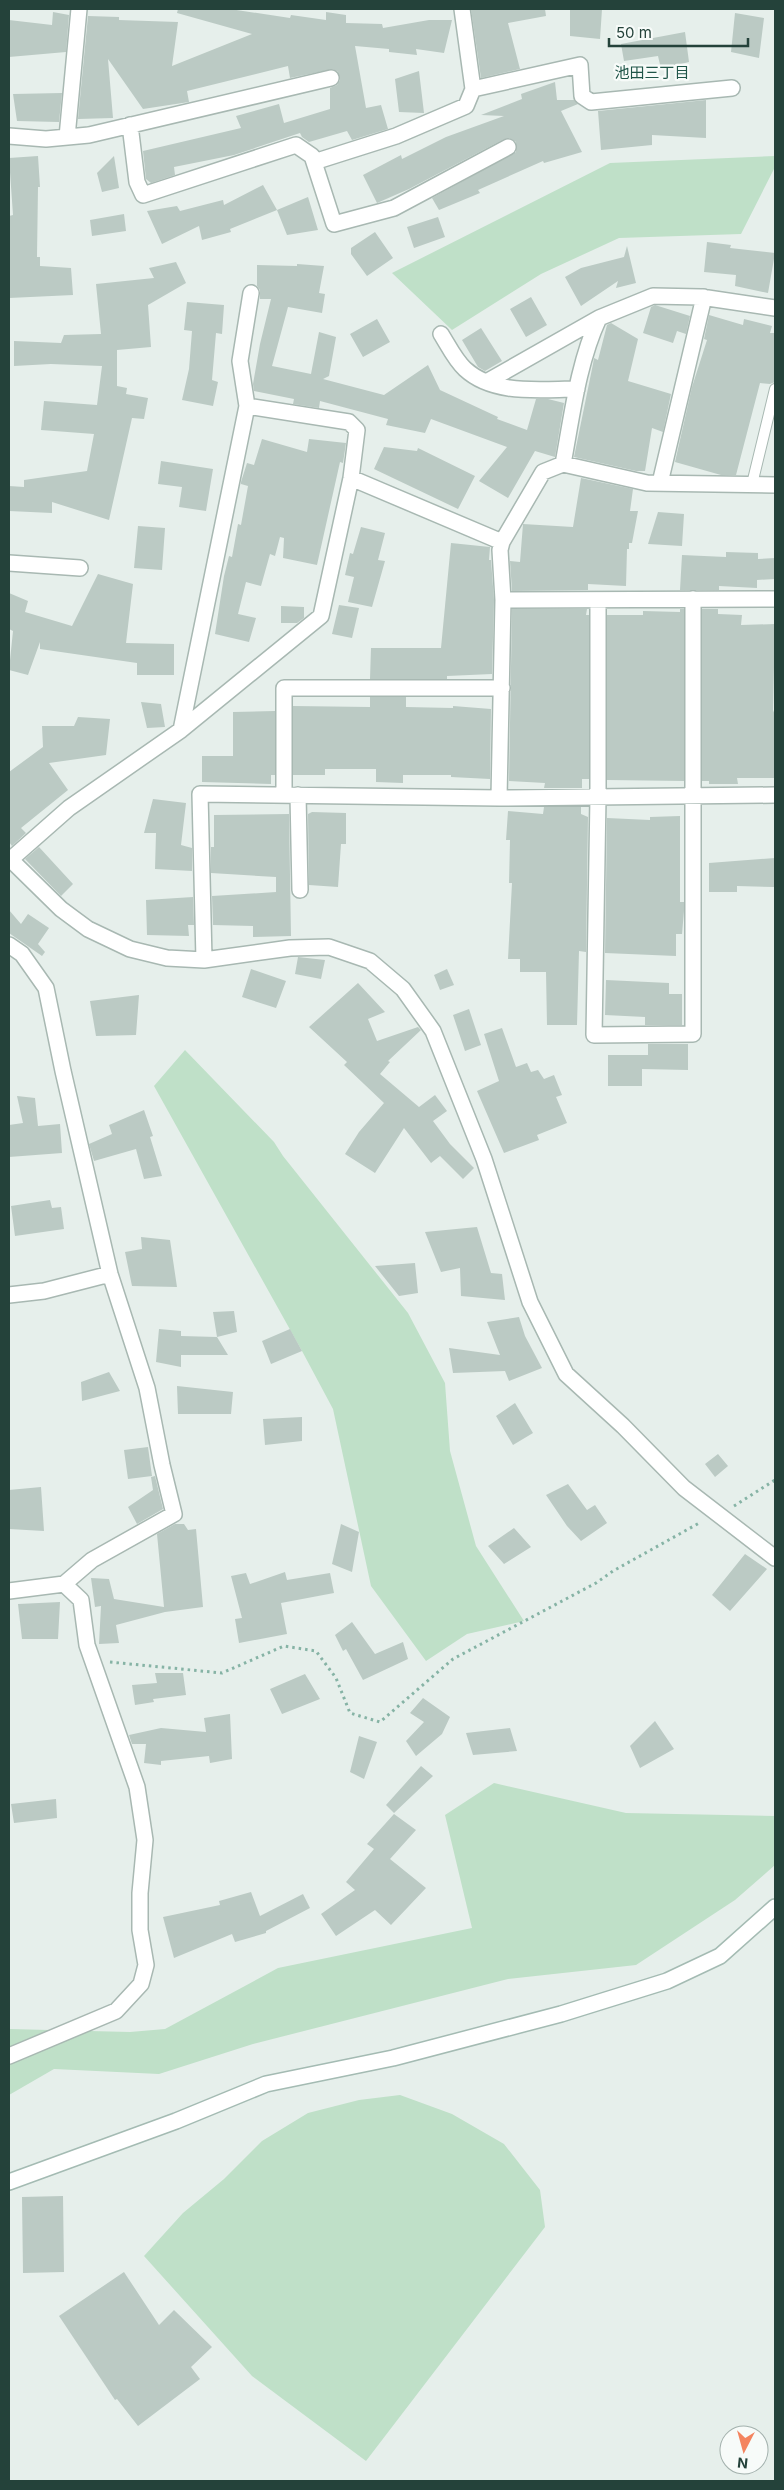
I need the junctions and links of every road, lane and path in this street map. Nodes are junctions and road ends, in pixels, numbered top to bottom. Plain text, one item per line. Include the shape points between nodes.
1 (79, 9) edge
2 (462, 9) edge
3 (331, 78) dead end
4 (732, 88) dead end
5 (473, 89) junction
6 (130, 125) junction
7 (9, 136) edge
8 (67, 137) junction
9 (508, 147) dead end
10 (314, 162) junction
11 (251, 293) dead end
12 (704, 297) junction
13 (775, 308) edge
14 (599, 318) junction
15 (441, 334) dead end
16 (488, 382) junction
17 (578, 389) junction
18 (775, 389) edge
19 (247, 406) junction
20 (563, 464) junction
21 (351, 478) junction
22 (660, 483) junction
23 (752, 484) junction
24 (775, 484) edge
25 (502, 542) junction
26 (9, 563) edge
27 (80, 568) dead end
28 (775, 599) edge
29 (503, 600) junction
30 (598, 600) junction
31 (693, 600) junction
32 (502, 688) junction
33 (180, 730) junction
34 (291, 795) junction
35 (775, 795) edge
36 (693, 796) junction
37 (598, 797) junction
38 (499, 798) junction
39 (10, 859) edge
40 (300, 890) dead end
41 (9, 946) edge
42 (204, 960) junction
43 (110, 1274) junction
44 (9, 1295) edge
45 (775, 1480) edge
46 (718, 1514) junction
47 (775, 1558) edge
48 (64, 1584) junction
49 (9, 1591) edge
50 (94, 1661) junction
51 (775, 1907) edge
52 (9, 2056) edge
53 (9, 2182) edge

1 - 8 street
2 - 5 street
3 - 6 street
4 - 5 street via 592,102 582,96 580,65
5 - 10 street via 466,106 396,136
6 - 8 street
6 - 10 street via 137,182 142,194 296,146 312,156
7 - 8 street
9 - 10 street via 394,208 334,224
11 - 19 street via 240,361
12 - 13 street
12 - 14 street via 653,296
12 - 22 street
14 - 16 street
14 - 17 street
15 - 16 street via 465,369
16 - 17 street via 508,389
17 - 20 street
18 - 23 lane
19 - 21 street via 349,422 355,426
19 - 33 street
20 - 22 street
20 - 25 street via 543,472
21 - 25 street
21 - 33 street via 321,616
22 - 23 street
23 - 24 street
25 - 29 street
26 - 27 street
28 - 31 street
29 - 30 street
29 - 32 street
30 - 31 street
30 - 37 street
31 - 36 street
32 - 34 street via 284,688
32 - 38 street
33 - 39 street via 69,808
34 - 38 street
34 - 40 street
34 - 42 street via 200,794
35 - 36 street
36 - 37 street
36 - 37 street via 694,1034 594,1035
37 - 38 street
39 - 42 street via 61,909 88,929 130,948 167,958
41 - 43 street via 22,954 46,988
42 - 46 street via 290,948 329,947 370,961 403,989 433,1031 484,1159 530,1302 566,1374 684,1488
43 - 44 street via 44,1291
43 - 48 street via 147,1388 174,1514 92,1560
45 - 46 path
46 - 47 street
46 - 50 path via 613,1571 596,1584 453,1659 380,1722 350,1713 336,1678 316,1651 284,1646 222,1673
48 - 49 street
48 - 50 street via 81,1600 87,1646
50 - 52 street via 137,1787 145,1840 140,1930 146,1965 141,1984 116,2011
51 - 53 street via 720,1956 667,1981 561,2014 393,2058 266,2084 176,2121

